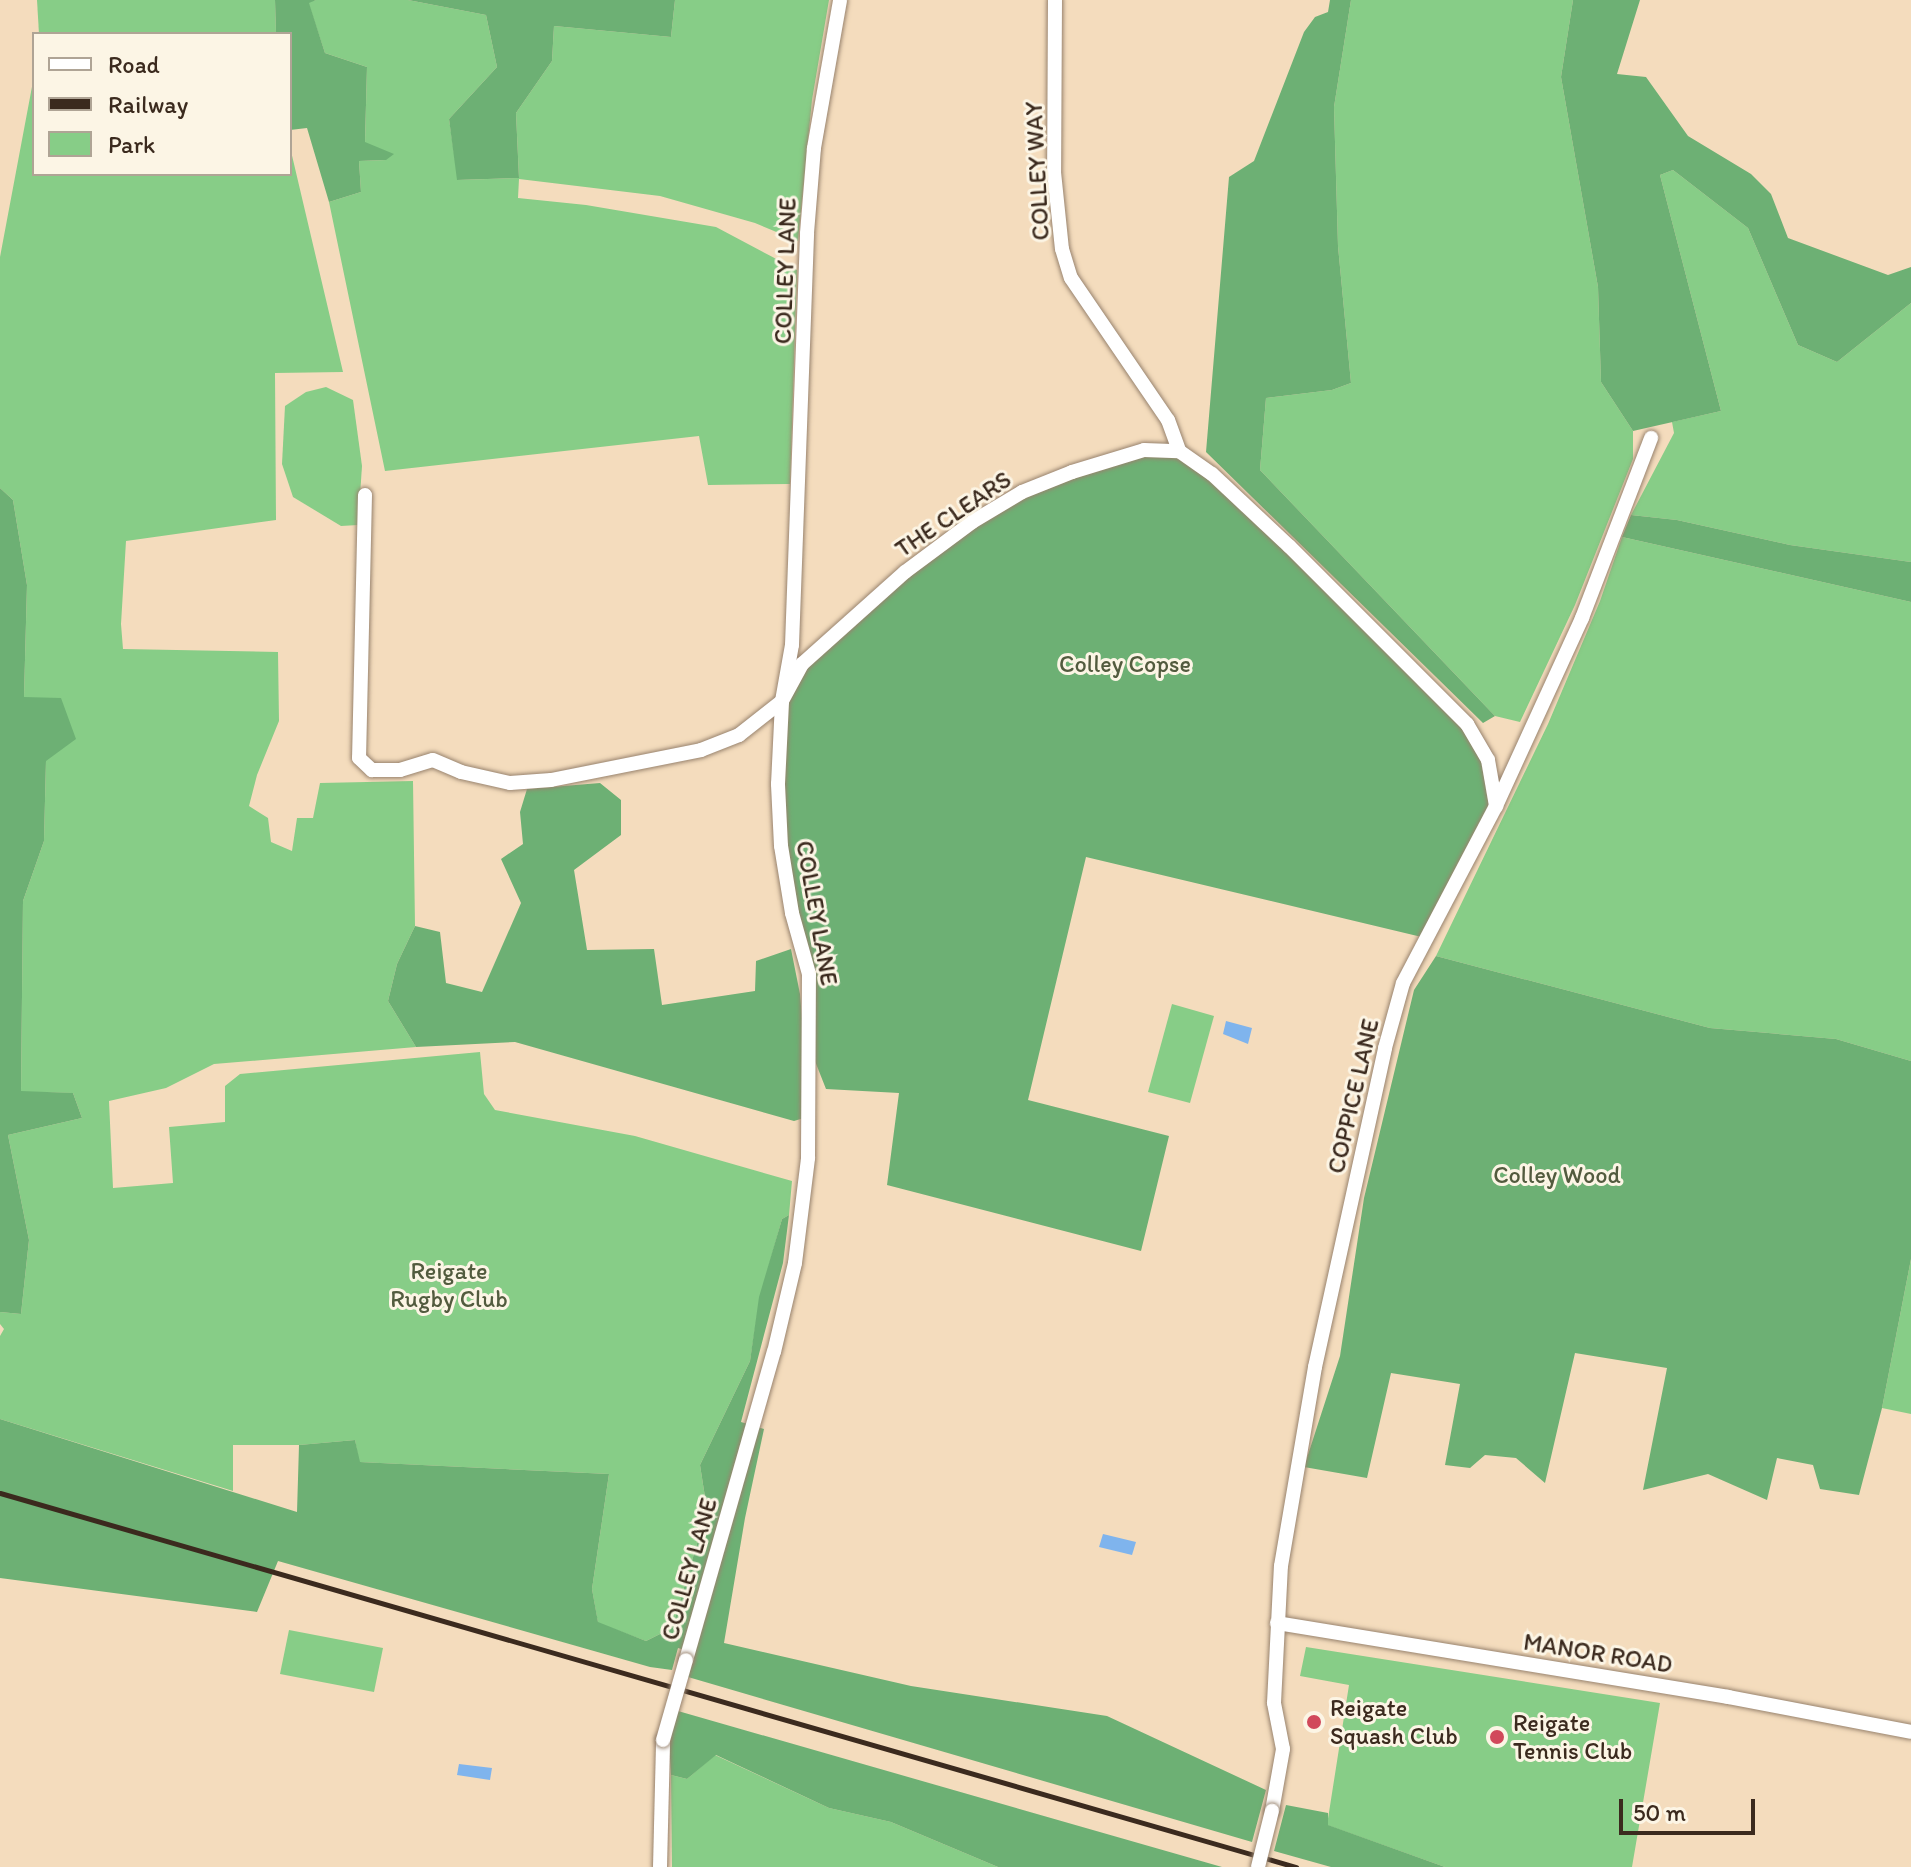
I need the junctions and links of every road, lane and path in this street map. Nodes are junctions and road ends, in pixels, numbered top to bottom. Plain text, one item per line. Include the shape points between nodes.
1 (840, 0) edge
2 (1055, 0) edge
3 (1651, 438) dead end
4 (1179, 451) junction
5 (365, 495) dead end
6 (782, 701) junction
7 (1496, 806) junction
8 (1277, 1623) junction
9 (1911, 1732) edge
10 (660, 1867) edge
11 (1258, 1867) edge

1 - 6 street, COLLEY LANE via 813,162 793,631
2 - 4 street, COLLEY WAY via 1054,172 1062,249 1071,278 1168,420
3 - 7 street, COPPICE LANE via 1582,618
4 - 6 street, THE CLEARS via 1144,450 1072,472 1022,492 972,522 905,572 802,664
4 - 7 street via 1212,474 1289,546 1467,724 1488,760
5 - 6 street, THE CLEARS via 359,758 372,770 400,770 433,760 510,783 588,774 701,750 739,735
6 - 10 street, COLLEY LANE, bridge via 781,846 809,974 808,1158 795,1263 774,1352 663,1740
7 - 8 street, COPPICE LANE via 1403,983 1385,1048 1315,1367 1281,1566
8 - 9 street, MANOR ROAD
8 - 11 street, COPPICE LANE, bridge via 1274,1703 1283,1749

